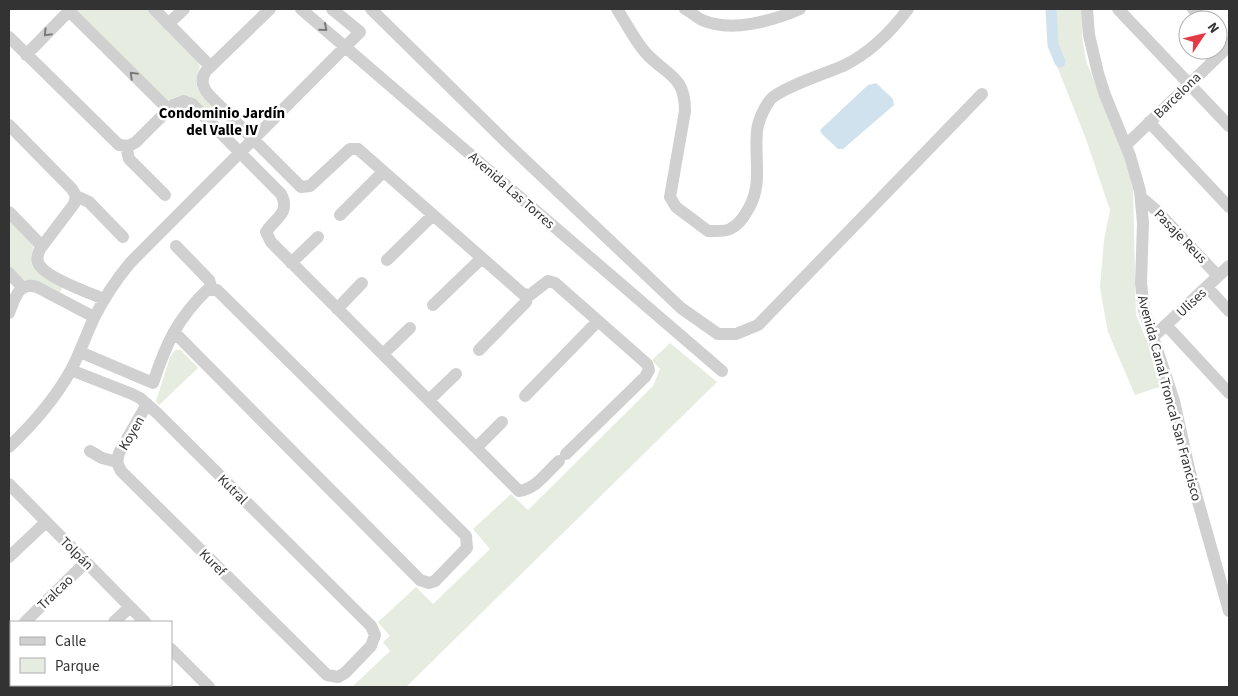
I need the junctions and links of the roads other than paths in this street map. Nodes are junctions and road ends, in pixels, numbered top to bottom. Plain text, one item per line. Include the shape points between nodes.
1 (154, 9) edge
2 (184, 9) edge
3 (270, 9) edge
4 (302, 9) edge
5 (332, 9) edge
6 (371, 9) edge
7 (617, 9) edge
8 (685, 9) edge
9 (800, 9) edge
10 (908, 9) edge
11 (1087, 9) edge
12 (1118, 9) edge
13 (68, 10) edge
14 (168, 24) junction
15 (9, 36) edge
16 (346, 46) junction
17 (1229, 46) edge
18 (26, 55) junction
19 (210, 66) junction
20 (1189, 84) junction
21 (982, 94) dead end
22 (168, 109) junction
23 (1149, 122) junction
24 (9, 125) edge
25 (1229, 126) edge
26 (253, 139) junction
27 (1126, 145) junction
28 (126, 146) junction
29 (240, 152) junction
30 (383, 172) junction
31 (165, 194) dead end
32 (76, 196) junction
33 (1142, 198) junction
34 (1229, 208) edge
35 (9, 212) edge
36 (340, 215) dead end
37 (433, 215) junction
38 (123, 237) dead end
39 (318, 237) dead end
40 (42, 246) junction
41 (176, 246) dead end
42 (482, 258) junction
43 (387, 260) dead end
44 (291, 263) junction
45 (1229, 266) edge
46 (9, 273) edge
47 (1218, 276) junction
48 (362, 283) dead end
49 (22, 287) junction
50 (1207, 287) junction
51 (212, 289) junction
52 (527, 294) junction
53 (104, 299) junction
54 (433, 304) dead end
55 (337, 308) junction
56 (1229, 311) edge
57 (9, 313) edge
58 (94, 317) junction
59 (598, 321) junction
60 (1166, 325) junction
61 (410, 328) dead end
62 (174, 332) junction
63 (1152, 338) junction
64 (479, 350) dead end
65 (80, 352) junction
66 (383, 354) junction
67 (71, 370) junction
68 (722, 371) dead end
69 (456, 374) dead end
70 (1229, 393) edge
71 (525, 396) dead end
72 (429, 400) junction
73 (147, 404) junction
74 (502, 422) dead end
75 (9, 447) edge
76 (476, 448) junction
77 (90, 452) dead end
78 (117, 462) junction
79 (9, 484) edge
80 (46, 522) junction
81 (9, 558) edge
82 (86, 562) junction
83 (130, 607) junction
84 (1229, 611) edge
85 (26, 621) edge
86 (115, 621) edge
87 (144, 621) edge
88 (172, 650) edge
89 (334, 677) joint
90 (209, 687) edge

1 - 14 street
2 - 14 street
3 - 19 street
4 -> 16 street, Avenida Las Torres
5 - 16 street via 360,32
6 - 21 street via 680,308 718,334 736,334 758,325
7 - 10 street via 644,51 682,87 685,111 670,196 676,207 708,231 729,230 740,223 750,207 756,193 757,132 760,118 771,98 872,49
8 - 9 street via 702,20 733,27
11 - 27 street, Avenida Canal Troncal San Francisco via 1098,73
12 - 20 street
13 -> 18 street
22 -> 13 street
14 - 19 street
15 - 18 street
16 - 26 street
16 - 68 street, Avenida Las Torres
17 - 20 street, Barcelona
18 - 28 street via 116,142
19 - 26 street via 203,76 205,91
20 - 23 street, Barcelona
20 - 25 street
22 - 28 street via 136,142
22 - 29 street via 180,102 192,104
23 - 27 street, Barcelona
23 - 34 street
24 - 32 street
26 - 29 street
26 - 30 street via 301,187 310,186 350,149 358,150
27 - 33 street, Avenida Canal Troncal San Francisco
28 - 31 street via 129,159
29 - 44 street via 284,199 281,216 266,232
29 - 53 street via 134,258
30 - 36 street
30 - 37 street
32 - 38 street via 89,202
32 - 40 street via 74,204
33 - 47 street, Pasaje Reus
33 - 63 street, Avenida Canal Troncal San Francisco via 1141,289
35 - 40 street
37 - 42 street
37 - 43 street
39 - 44 street
40 - 53 street via 38,259 44,270
41 - 51 street via 209,280
42 - 52 street
42 - 54 street
44 - 55 street
45 - 47 street, Ulises
46 - 49 street
47 - 50 street, Ulises
48 - 55 street
49 - 57 street
49 - 58 street via 37,287
50 - 56 street
50 - 60 street, Ulises
51 - 62 street via 188,309
51 - 62 street via 222,294 466,536 467,548 435,581 420,580
52 - 59 street via 548,281 556,283
52 - 64 street via 526,302
53 - 58 street
55 - 66 street
58 - 65 street
59 - 71 street
59 - 76 street via 647,364 649,370 645,377 534,486 526,490 519,491
60 - 63 street, Ulises
60 - 70 street
61 - 66 street
62 - 65 street via 153,382
63 - 84 street, Avenida Canal Troncal San Francisco via 1174,401 1190,473
65 - 67 street
66 - 72 street
67 - 73 street, Kutral via 132,394
67 - 75 street via 41,414
69 - 72 street
72 - 76 street
73 - 78 street, Koyen
73 - 89 street, Kutral via 370,626 375,635 374,642 345,672
74 - 76 street
77 - 78 street
78 - 89 street, Kuref via 121,471 324,673
79 - 80 street, Tolpán
80 - 81 street
80 - 82 street, Tolpán
82 - 83 street, Tolpán
82 - 85 street, Tralcao
83 - 86 street
83 - 87 street, Tolpán
88 - 90 street

